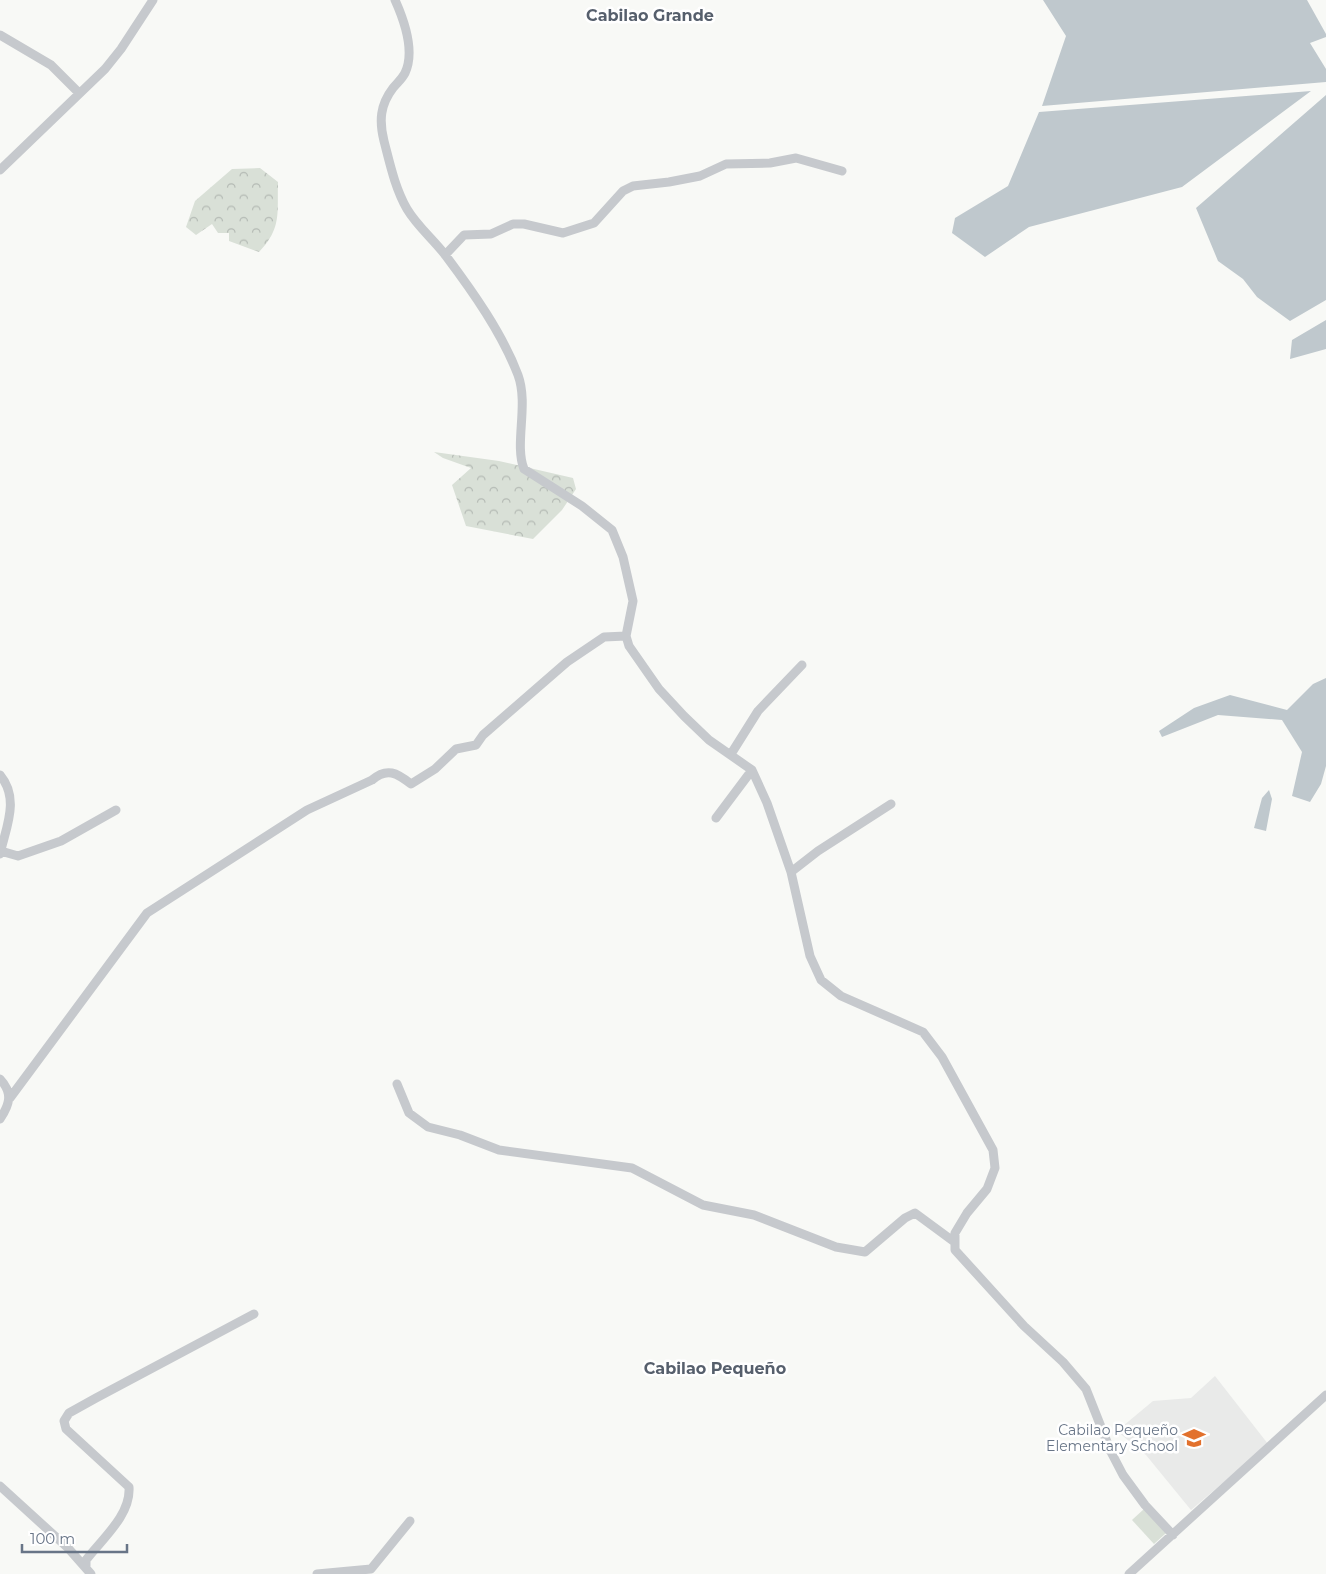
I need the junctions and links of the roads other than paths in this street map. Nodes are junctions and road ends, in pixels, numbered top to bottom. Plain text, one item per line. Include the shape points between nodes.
1 (153, 0) edge
2 (395, 0) edge
3 (0, 35) edge
4 (79, 93) junction
5 (0, 170) edge
6 (842, 170) dead end
7 (445, 255) junction
8 (626, 636) junction
9 (802, 665) dead end
10 (731, 754) junction
11 (752, 770) junction
12 (0, 774) edge
13 (890, 804) dead end
14 (116, 810) dead end
15 (716, 818) dead end
16 (0, 853) edge
17 (791, 872) junction
18 (0, 1079) edge
19 (397, 1084) dead end
20 (10, 1098) junction
21 (0, 1120) edge
22 (953, 1241) junction
23 (254, 1314) dead end
24 (1326, 1395) edge
25 (0, 1486) edge
26 (410, 1521) dead end
27 (1173, 1535) junction
28 (88, 1571) edge
29 (317, 1574) edge
30 (1130, 1574) edge

1 - 4 street via 121,49
2 - 7 street via 405,27 408,61 405,74 381,110 383,139 397,189 408,211
3 - 4 street via 51,65
4 - 5 street
6 - 7 street via 803,159 726,164 700,176 633,186 623,191 594,223 563,233 512,224 491,234 464,236
7 - 8 street via 488,318 518,376 524,469 600,519 612,530 618,542 633,601
8 - 10 street via 629,646 659,689 709,740
8 - 20 street via 604,637 567,662 483,735 476,746 456,749 435,769 411,784 397,773 386,772 307,810 147,913
9 - 10 street via 758,710
10 - 11 street
11 - 15 street
11 - 17 street via 768,803
12 - 16 street via 8,784 12,801
13 - 17 street
14 - 16 street via 61,841 18,856
17 - 22 street via 810,956 821,980 842,996 923,1032 942,1058 993,1150 995,1168 987,1189 967,1213 954,1233
18 - 20 street via 8,1088
19 - 22 street via 409,1113 428,1127 498,1150 632,1168 703,1205 754,1215 836,1247 865,1252 905,1218 915,1214
20 - 21 street
22 - 27 street via 955,1250 1086,1389 1110,1452 1123,1475
23 - 28 street via 69,1413 64,1421 66,1429 129,1487 130,1497 124,1512 86,1560
24 - 27 street
25 - 28 street
26 - 29 street via 371,1568
27 - 30 street

